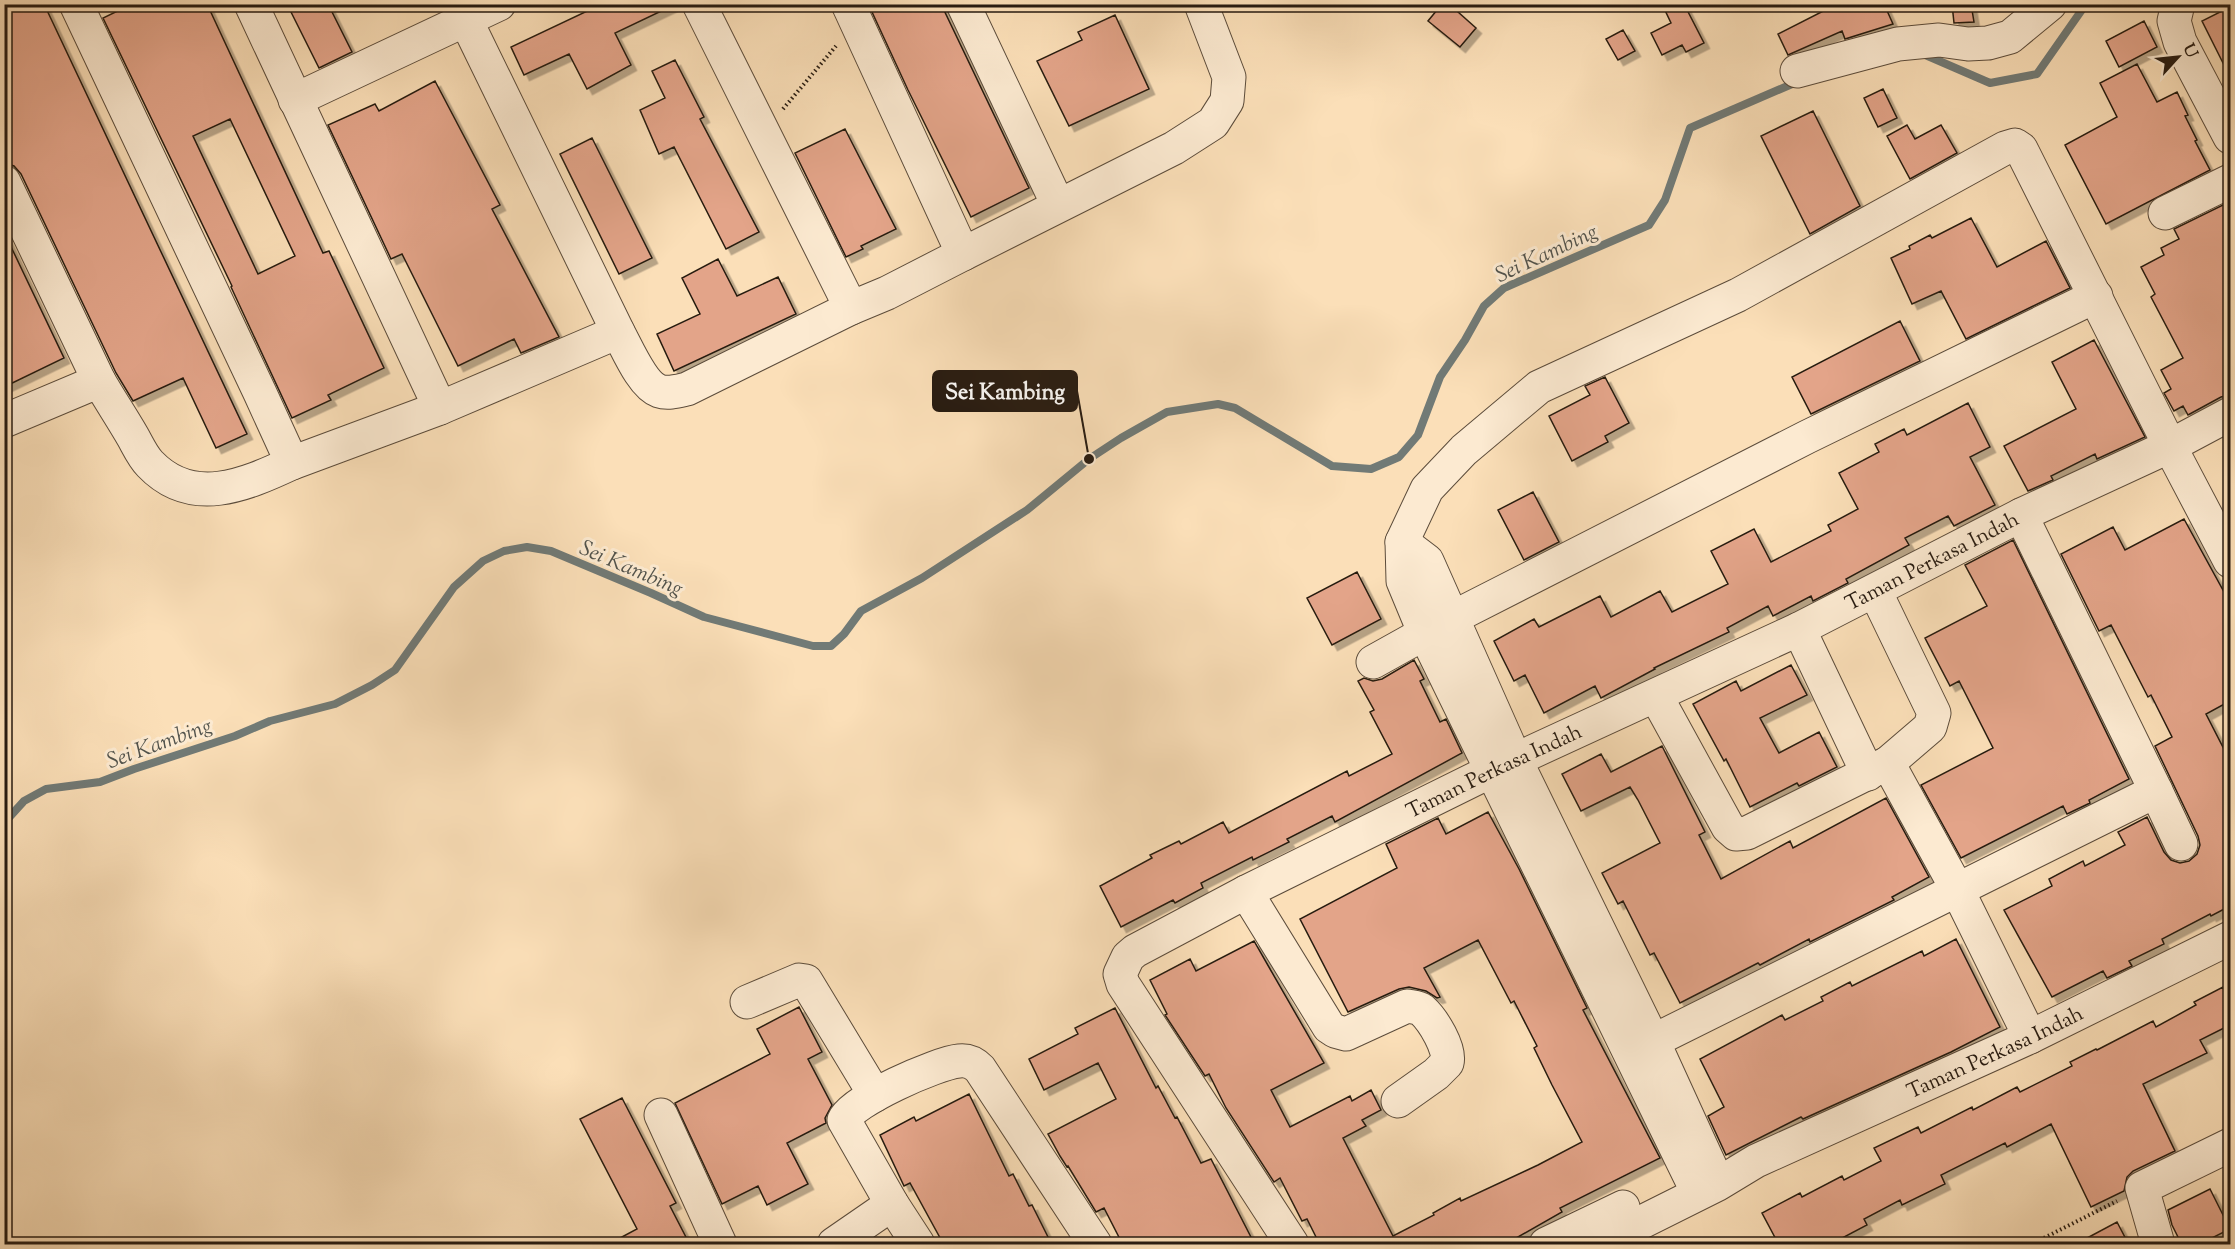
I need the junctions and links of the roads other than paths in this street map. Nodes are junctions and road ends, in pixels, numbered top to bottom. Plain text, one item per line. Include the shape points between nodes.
1 (76, 4) edge
2 (250, 4) edge
3 (499, 4) edge
4 (699, 4) edge
5 (963, 4) edge
6 (1202, 4) edge
7 (2050, 4) edge
8 (2178, 4) edge
9 (462, 12) edge
10 (852, 13) edge
11 (1797, 71) dead end
12 (296, 100) junction
13 (2230, 137) edge
14 (2230, 181) edge
15 (4, 182) edge
16 (1058, 205) junction
17 (2165, 213) dead end
18 (963, 254) junction
19 (2096, 296) junction
20 (851, 308) junction
21 (618, 332) junction
22 (99, 381) junction
23 (440, 408) junction
24 (2230, 414) edge
25 (4, 421) edge
26 (2170, 446) junction
27 (292, 463) junction
28 (2021, 515) junction
29 (2227, 546) edge
30 (1875, 591) junction
31 (1439, 626) junction
32 (1799, 629) junction
33 (1373, 662) dead end
34 (1656, 696) junction
35 (1504, 765) junction
36 (1878, 768) junction
37 (2157, 791) junction
38 (2181, 844) dead end
39 (1957, 889) junction
40 (1245, 892) junction
41 (2230, 938) edge
42 (747, 1002) dead end
43 (2030, 1037) junction
44 (1642, 1047) junction
45 (875, 1095) junction
46 (1398, 1101) dead end
47 (661, 1115) dead end
48 (2230, 1145) edge
49 (1704, 1179) junction
50 (891, 1204) junction
51 (720, 1245) edge
52 (834, 1245) edge
53 (918, 1245) edge
54 (1095, 1245) edge
55 (1292, 1245) edge
56 (1546, 1245) edge
57 (1598, 1245) edge
58 (2158, 1245) edge

1 - 27 street
2 - 12 street
3 - 9 street
4 - 20 street
5 - 16 street
6 - 16 street via 1228,77 1227,101 1213,123 1174,148
7 - 11 street via 2010,37 1988,43 1939,40 1898,44
8 - 13 street via 2174,21 2180,42
9 - 12 street
9 - 21 street
10 - 18 street
12 - 23 street
14 - 17 street
15 - 22 street
16 - 18 street
18 - 20 street
19 - 26 street
19 - 31 street via 1807,436
19 - 31 street via 2021,149 2012,145 1738,296 1539,387 1464,450 1427,489 1402,542 1427,561
20 - 21 street via 674,393 661,392 645,381
21 - 23 street
22 - 25 street
22 - 27 street via 149,463 166,479 188,489 229,487
23 - 27 street
24 - 26 street, Taman Perkasa Indah
26 - 28 street, Taman Perkasa Indah
26 - 29 street
28 - 30 street, Taman Perkasa Indah
28 - 37 street
30 - 32 street, Taman Perkasa Indah
30 - 36 street via 1934,713 1930,727
31 - 33 street
31 - 35 street
32 - 34 street, Taman Perkasa Indah
32 - 36 street
34 - 35 street, Taman Perkasa Indah
34 - 36 street via 1728,827 1736,834 1747,833
35 - 40 street, Taman Perkasa Indah
35 - 44 street
36 - 39 street
37 - 38 street
37 - 39 street
39 - 43 street
39 - 44 street
40 - 46 street via 1329,1027 1346,1035 1407,1006 1422,1010 1437,1028 1448,1055 1447,1063
40 - 55 street, Taman Perkasa Indah via 1135,951 1120,974
41 - 43 street, Taman Perkasa Indah
42 - 45 street via 799,980 806,981
43 - 49 street, Taman Perkasa Indah via 1756,1161
44 - 49 street
45 - 50 street via 847,1113 843,1120
45 - 54 street via 929,1070 960,1061 975,1064
47 - 51 street
48 - 58 street via 2142,1188
49 - 56 street, Taman Perkasa Indah
49 - 57 street, Taman Perkasa Indah
50 - 52 street
50 - 53 street

